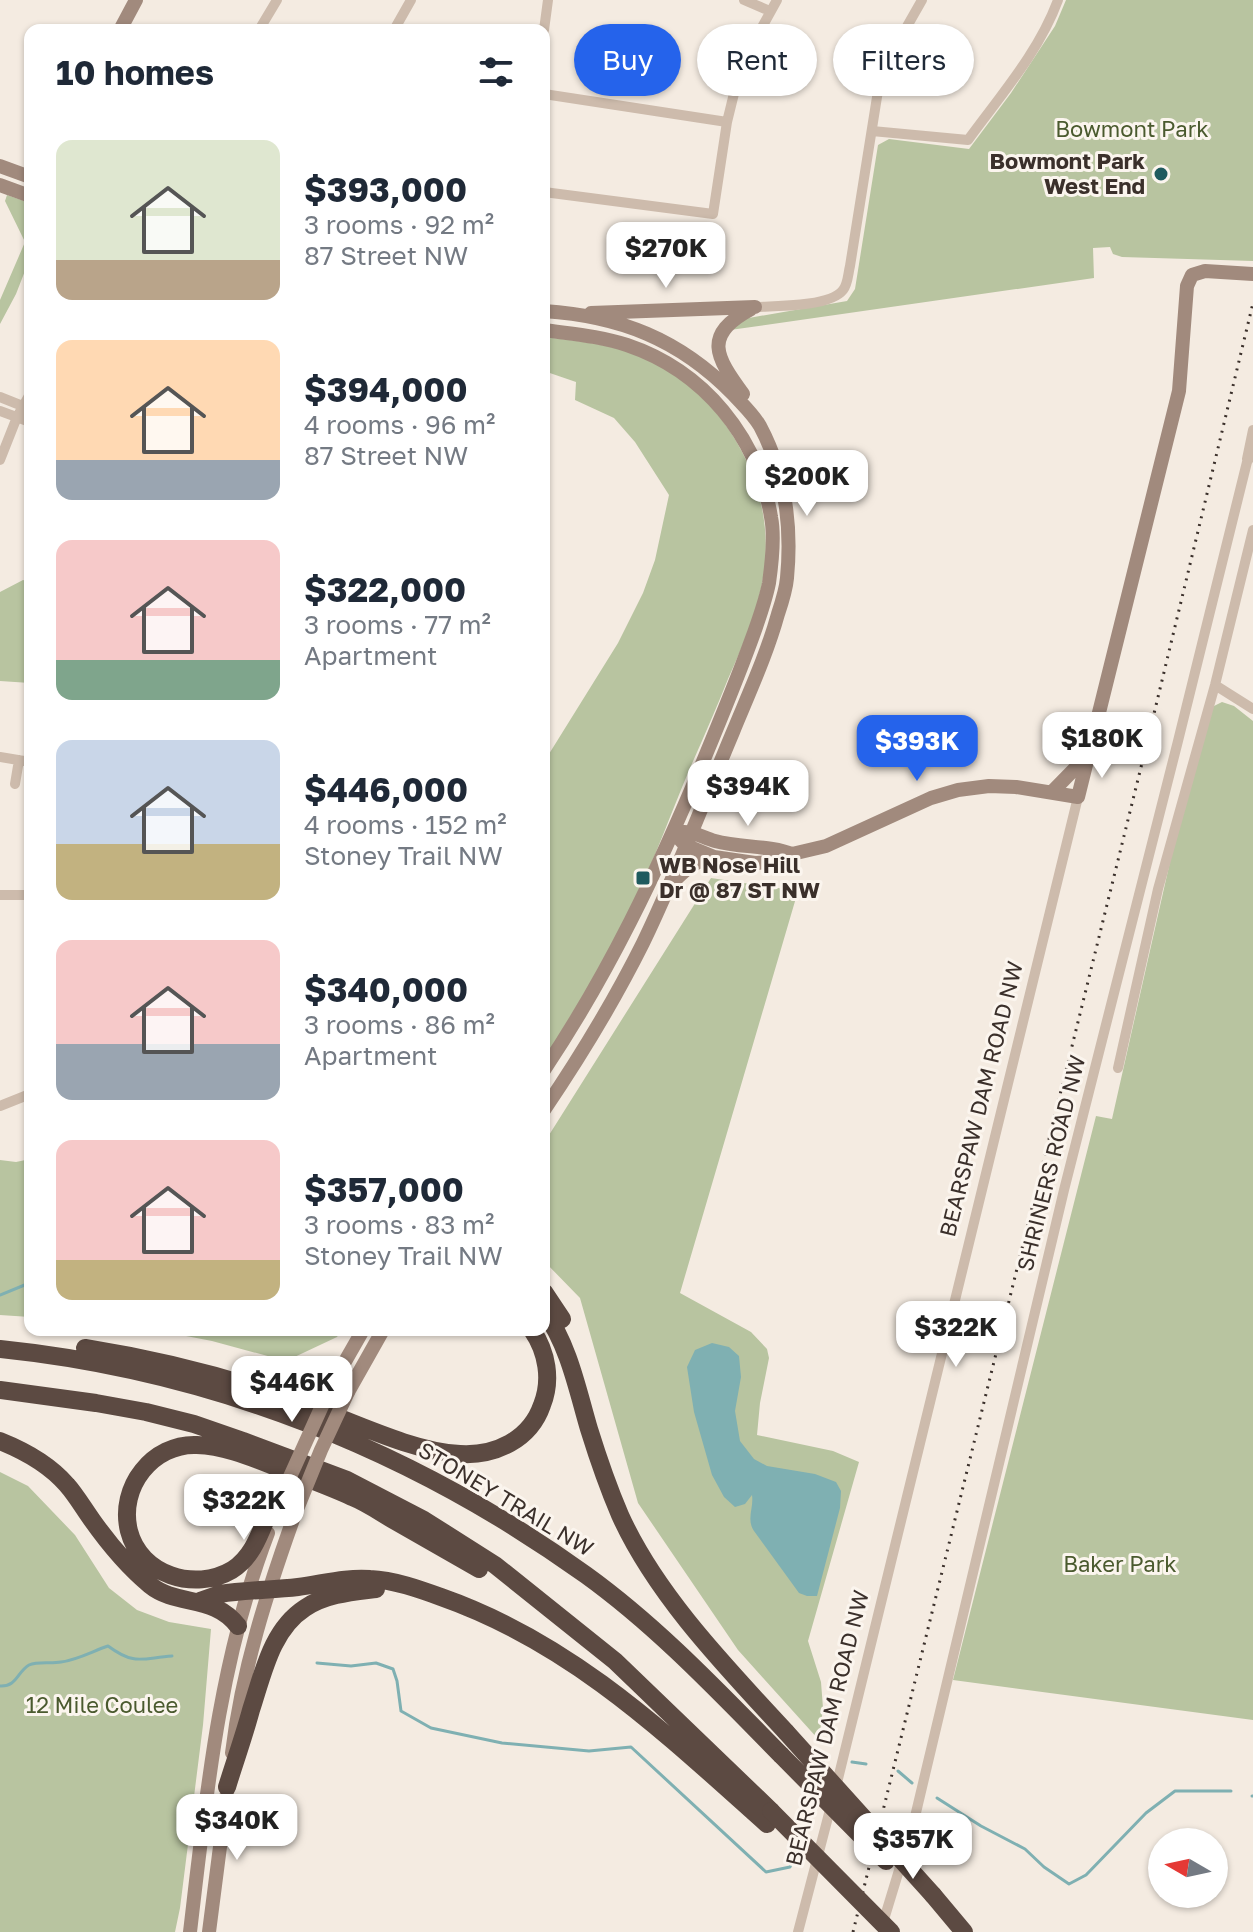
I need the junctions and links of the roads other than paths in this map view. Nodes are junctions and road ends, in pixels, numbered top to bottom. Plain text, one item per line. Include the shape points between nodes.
1 (136, 0) edge
2 (277, 0) edge
3 (411, 0) edge
4 (548, 0) edge
5 (744, 0) edge
6 (777, 0) edge
7 (922, 0) edge
8 (1058, 0) edge
9 (770, 11) junction
10 (123, 24) edge
11 (263, 24) edge
12 (397, 24) edge
13 (545, 24) edge
14 (550, 95) edge
15 (727, 122) junction
16 (872, 131) junction
17 (0, 166) edge
18 (24, 173) edge
19 (0, 185) edge
20 (550, 193) edge
21 (24, 194) edge
22 (1253, 274) edge
23 (755, 307) junction
24 (550, 311) edge
25 (579, 313) junction
26 (550, 331) edge
27 (0, 397) edge
28 (24, 407) edge
29 (24, 410) edge
30 (0, 411) edge
31 (752, 414) junction
32 (17, 417) junction
33 (24, 420) edge
34 (1253, 430) edge
35 (1250, 457) edge
36 (0, 460) edge
37 (1253, 530) edge
38 (1215, 685) junction
39 (1253, 709) edge
40 (1090, 753) junction
41 (0, 757) edge
42 (24, 761) edge
43 (15, 784) dead end
44 (1052, 792) junction
45 (1078, 797) junction
46 (673, 832) junction
47 (688, 838) junction
48 (792, 854) junction
49 (714, 857) junction
50 (669, 887) junction
51 (0, 895) edge
52 (24, 895) edge
53 (550, 1061) edge
54 (1118, 1068) dead end
55 (24, 1096) edge
56 (550, 1101) edge
57 (0, 1106) edge
58 (550, 1299) edge
59 (550, 1320) edge
60 (360, 1336) edge
61 (380, 1336) edge
62 (536, 1336) edge
63 (0, 1338) edge
64 (0, 1349) edge
65 (0, 1390) edge
66 (589, 1429) junction
67 (0, 1441) edge
68 (289, 1479) joint
69 (275, 1506) junction
70 (248, 1590) junction
71 (268, 1590) junction
72 (433, 1594) junction
73 (200, 1601) junction
74 (238, 1626) junction
75 (586, 1637) junction
76 (227, 1787) junction
77 (769, 1817) junction
78 (931, 1899) junction
79 (190, 1932) edge
80 (209, 1932) edge
81 (798, 1932) edge
82 (878, 1932) edge
83 (891, 1932) edge
84 (961, 1932) edge

1 - 10 main road
2 - 11 street
3 - 12 street
4 - 13 street
5 - 9 street
6 - 9 street
7 - 16 street via 881,72
8 - 16 street via 1034,48 968,140
9 - 15 street via 741,65
14 - 15 street
15 - 20 street via 713,214
16 - 23 street via 843,290 821,302
17 - 18 main road
19 - 21 main road
22 - 40 main road, BEARSPAW DAM ROAD NW via 1205,271 1192,275 1187,286 1179,391
23 - 25 main road
23 - 31 main road via 729,322 718,346 722,364
24 - 25 main road
25 - 31 main road via 635,328 669,344 699,363
26 - 46 main road via 627,345 671,365 707,392 742,434 760,471 772,519 772,558 761,611
27 - 28 street
29 - 32 street
30 - 32 street
31 - 47 main road via 779,472 790,550 787,583 769,644
32 - 33 street
32 - 36 street
34 - 35 street, SHRINERS ROAD NW
35 - 82 street, SHRINERS ROAD NW via 1064,1190 914,1821
37 - 38 street
38 - 39 street
38 - 54 street via 1158,889
40 - 44 main road
40 - 45 main road, BEARSPAW DAM ROAD NW
41 - 42 street
42 - 43 street
44 - 45 main road
44 - 48 main road via 989,786 958,790 826,846
45 - 81 street, BEARSPAW DAM ROAD NW
46 - 47 main road
46 - 53 main road via 620,945
47 - 48 main road
47 - 49 main road
47 - 50 main road
48 - 49 main road via 773,862
49 - 50 main road via 689,866
50 - 56 main road via 618,990
51 - 52 street
55 - 57 street
58 - 66 highway via 574,1341
59 - 66 highway via 571,1363
60 - 68 main road, bridge
61 - 71 main road, bridge via 348,1392
62 - 63 highway via 547,1370 539,1414 505,1447 460,1454 418,1446 259,1388 175,1365
64 - 78 highway, STONEY TRAIL NW, bridge via 96,1362 262,1406 372,1449 470,1500 587,1576 653,1630
65 - 75 highway via 194,1424 347,1480 495,1565
66 - 78 highway, bridge via 638,1552 667,1595
67 - 73 highway via 32,1455 67,1485 120,1557 153,1587
68 - 69 highway via 278,1489
69 - 70 main road
69 - 75 highway via 245,1556 232,1569 206,1580 160,1571 129,1533 130,1496 136,1479 156,1456 195,1445 228,1450 354,1498
70 - 71 highway
70 - 73 highway
70 - 74 main road
71 - 72 highway via 371,1579
71 - 76 main road via 246,1667
72 - 76 highway via 357,1591 319,1600 292,1618 274,1644
72 - 77 highway via 495,1618 575,1663
73 - 74 highway
74 - 79 main road via 214,1745
75 - 77 highway via 639,1683
76 - 80 main road
77 - 82 highway
77 - 83 highway, bridge
78 - 84 highway, STONEY TRAIL NW

